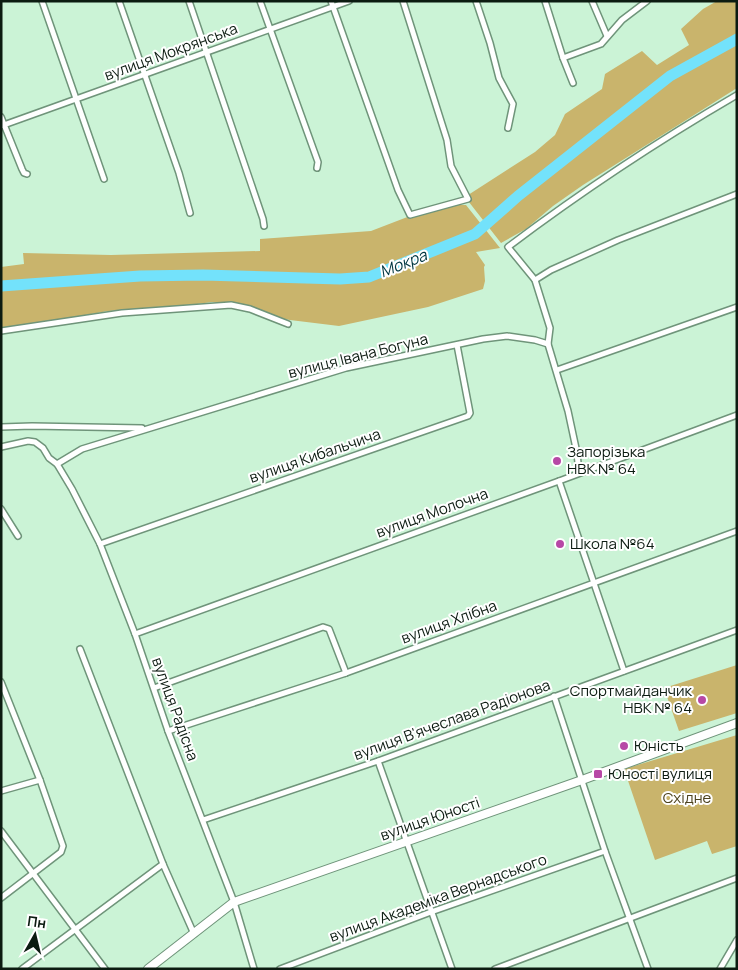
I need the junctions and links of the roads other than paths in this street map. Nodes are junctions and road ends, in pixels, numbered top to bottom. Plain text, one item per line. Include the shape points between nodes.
1 (42, 1) edge
2 (119, 1) edge
3 (189, 1) edge
4 (260, 1) edge
5 (349, 1) edge
6 (403, 1) edge
7 (476, 1) edge
8 (545, 1) edge
9 (592, 1) edge
10 (648, 1) edge
11 (332, 4) edge
12 (270, 30) junction
13 (607, 36) junction
14 (207, 53) junction
15 (563, 58) junction
16 (145, 74) junction
17 (573, 83) dead end
18 (737, 94) edge
19 (77, 99) junction
20 (1, 117) edge
21 (3, 126) edge
22 (508, 128) dead end
23 (317, 168) dead end
24 (28, 174) dead end
25 (104, 179) dead end
26 (737, 194) edge
27 (190, 213) dead end
28 (264, 226) dead end
29 (535, 280) junction
30 (737, 307) edge
31 (288, 324) dead end
32 (1, 332) edge
33 (457, 344) junction
34 (548, 344) junction
35 (557, 370) junction
36 (737, 415) edge
37 (1, 427) edge
38 (147, 428) junction
39 (1, 446) edge
40 (58, 464) junction
41 (579, 473) junction
42 (559, 481) junction
43 (1, 509) edge
44 (737, 532) edge
45 (18, 536) dead end
46 (100, 544) junction
47 (594, 582) junction
48 (737, 630) edge
49 (135, 634) junction
50 (80, 649) dead end
51 (624, 670) junction
52 (346, 673) junction
53 (1, 682) edge
54 (154, 688) junction
55 (554, 696) junction
56 (737, 723) edge
57 (168, 731) junction
58 (378, 761) junction
59 (40, 780) junction
60 (582, 780) junction
61 (1, 791) edge
62 (203, 820) junction
63 (1, 831) edge
64 (406, 842) junction
65 (605, 852) junction
66 (163, 864) junction
67 (34, 874) junction
68 (737, 878) edge
69 (1, 898) edge
70 (234, 902) junction
71 (431, 912) junction
72 (630, 919) junction
73 (76, 930) junction
74 (194, 934) junction
75 (737, 940) edge
76 (22, 969) edge
77 (105, 969) edge
78 (148, 969) edge
79 (254, 969) edge
80 (280, 969) edge
81 (452, 969) edge
82 (495, 969) edge
83 (648, 969) edge
84 (720, 969) edge

1 - 19 street
2 - 16 street
3 - 14 street
4 - 12 street
5 - 11 street, вулиця Мокрянська
6 - 11 street via 447,140 451,166 468,200 410,215 398,190
7 - 22 street via 499,78 513,104
8 - 15 street
9 - 13 street
10 - 13 street
11 - 12 street, вулиця Мокрянська
12 - 14 street, вулиця Мокрянська
12 - 23 street via 318,162
13 - 15 street via 601,44
14 - 16 street, вулиця Мокрянська
14 - 28 street
15 - 17 street
16 - 19 street, вулиця Мокрянська
16 - 27 street
18 - 29 street via 580,194 508,247
19 - 21 street, вулиця Мокрянська
19 - 25 street
20 - 21 street
21 - 24 street via 24,173
26 - 29 street via 618,240
29 - 34 street via 550,328
30 - 35 street
31 - 32 street via 250,308 231,305 122,313
33 - 34 street, вулиця Івана Богуна via 507,336
33 - 38 street, вулиця Івана Богуна via 346,368
33 - 46 street, вулиця Кибальчича via 470,412 468,416
34 - 35 street
35 - 41 street
36 - 41 street, вулиця Молочна
37 - 38 street, вулиця Івана Богуна
38 - 40 street, вулиця Івана Богуна via 82,449
39 - 40 street, вулиця Радісна via 35,442
40 - 46 street, вулиця Радісна
41 - 42 street, вулиця Молочна
42 - 47 street
42 - 49 street, вулиця Молочна
43 - 45 street
44 - 47 street, вулиця Хлібна
46 - 49 street, вулиця Радісна
47 - 51 street
47 - 52 street, вулиця Хлібна
48 - 51 street, вулиця В'ячеслава Радіонова
49 - 54 street, вулиця Радісна
50 - 66 street
51 - 55 street, вулиця В'ячеслава Радіонова
52 - 54 street via 329,629 323,627
52 - 57 street, вулиця Хлібна
53 - 59 street
54 - 57 street, вулиця Радісна
55 - 58 street, вулиця В'ячеслава Радіонова
55 - 60 street
56 - 60 street, вулиця Юності
57 - 62 street, вулиця Радісна
58 - 62 street, вулиця В'ячеслава Радіонова
58 - 64 street
59 - 61 street
59 - 67 street via 61,839 61,852
60 - 64 street, вулиця Юності
60 - 65 street
62 - 70 street, вулиця Радісна
63 - 67 street
64 - 70 street, вулиця Юності
64 - 71 street
65 - 71 street, вулиця Академіка Вернадського
65 - 72 street
66 - 73 street
66 - 74 street
67 - 69 street
67 - 73 street
68 - 72 street
70 - 74 street, вулиця Юності
70 - 79 street, вулиця Радісна
71 - 80 street, вулиця Академіка Вернадського
71 - 81 street
72 - 82 street
72 - 83 street
73 - 76 street
73 - 77 street
74 - 78 street, вулиця Юності
75 - 84 street

